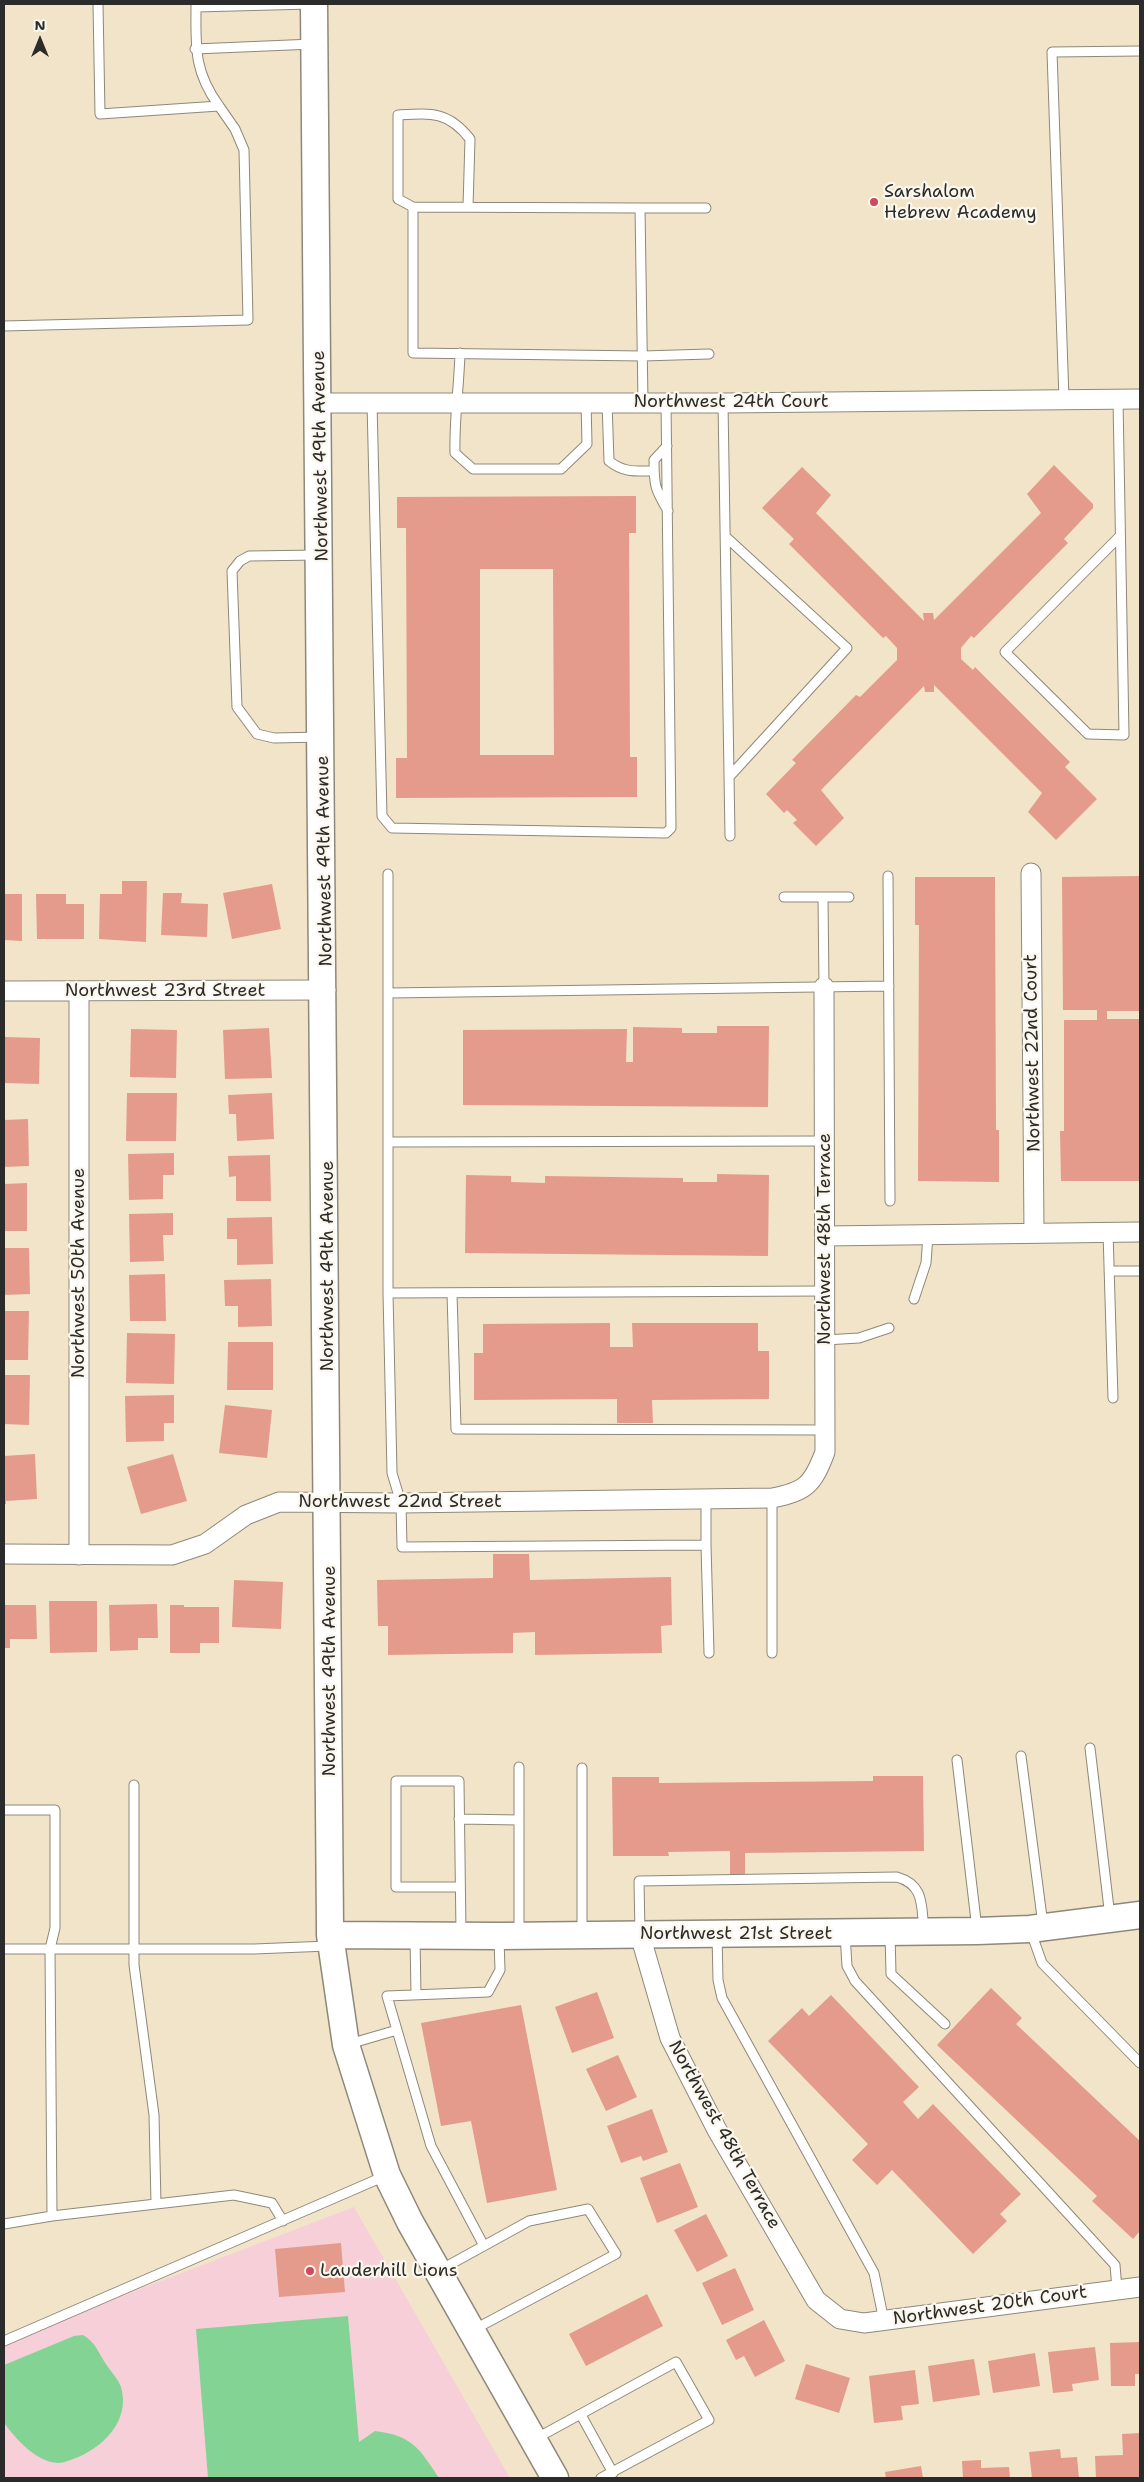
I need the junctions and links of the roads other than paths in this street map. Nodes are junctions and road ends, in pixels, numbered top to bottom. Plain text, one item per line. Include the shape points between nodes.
1 (98, 4) edge
2 (313, 4) edge
3 (196, 6) edge
4 (315, 44) junction
5 (195, 49) junction
6 (1140, 52) edge
7 (219, 106) junction
8 (412, 207) junction
9 (468, 207) junction
10 (640, 208) junction
11 (706, 208) dead end
12 (4, 326) edge
13 (460, 353) junction
14 (708, 354) dead end
15 (643, 356) junction
16 (1064, 399) junction
17 (1118, 399) junction
18 (1140, 399) edge
19 (458, 402) junction
20 (586, 402) junction
21 (607, 402) junction
22 (643, 402) junction
23 (666, 402) junction
24 (321, 403) junction
25 (372, 403) junction
26 (723, 403) junction
27 (667, 446) junction
28 (654, 471) junction
29 (668, 512) junction
30 (1120, 536) junction
31 (726, 537) junction
32 (322, 555) junction
33 (324, 737) junction
34 (729, 777) junction
35 (730, 836) dead end
36 (1031, 873) dead end
37 (388, 874) dead end
38 (888, 876) dead end
39 (784, 897) dead end
40 (849, 897) dead end
41 (823, 898) junction
42 (889, 986) junction
43 (824, 987) junction
44 (326, 990) junction
45 (4, 991) edge
46 (79, 991) junction
47 (389, 993) junction
48 (825, 1141) junction
49 (388, 1142) junction
50 (890, 1201) dead end
51 (1108, 1232) junction
52 (1140, 1232) edge
53 (1034, 1233) junction
54 (928, 1235) junction
55 (825, 1236) junction
56 (1140, 1271) edge
57 (1109, 1272) junction
58 (825, 1291) junction
59 (388, 1293) junction
60 (452, 1293) junction
61 (914, 1299) dead end
62 (889, 1328) dead end
63 (825, 1340) junction
64 (1113, 1398) dead end
65 (825, 1430) junction
66 (808, 1486) joint
67 (706, 1498) junction
68 (772, 1498) junction
69 (401, 1502) junction
70 (330, 1503) junction
71 (706, 1545) junction
72 (4, 1554) edge
73 (79, 1554) junction
74 (772, 1652) dead end
75 (709, 1653) dead end
76 (1090, 1748) dead end
77 (1022, 1756) dead end
78 (957, 1760) dead end
79 (519, 1767) dead end
80 (582, 1768) dead end
81 (134, 1785) dead end
82 (4, 1810) edge
83 (460, 1819) junction
84 (519, 1820) junction
85 (460, 1888) junction
86 (1140, 1915) edge
87 (1110, 1919) junction
88 (1037, 1928) junction
89 (924, 1931) junction
90 (977, 1931) junction
91 (890, 1933) junction
92 (640, 1934) junction
93 (718, 1934) junction
94 (845, 1934) junction
95 (582, 1935) junction
96 (461, 1936) junction
97 (509, 1936) junction
98 (415, 1937) junction
99 (331, 1940) junction
100 (134, 1948) junction
101 (50, 1949) junction
102 (4, 1950) edge
103 (416, 1995) junction
104 (945, 2024) dead end
105 (397, 2030) junction
106 (346, 2045) junction
107 (1140, 2063) edge
108 (387, 2175) junction
109 (156, 2204) junction
110 (52, 2216) junction
111 (283, 2222) junction
112 (4, 2224) edge
113 (484, 2246) junction
114 (437, 2272) junction
115 (1140, 2287) edge
116 (1117, 2289) junction
117 (840, 2319) joint
118 (884, 2321) junction
119 (470, 2332) junction
120 (4, 2340) edge
121 (581, 2415) junction
122 (532, 2440) junction
123 (613, 2473) junction
124 (555, 2478) edge
125 (601, 2478) edge

1 - 7 lane via 100,114
2 - 3 lane
2 - 4 street, Northwest 49th Avenue
3 - 5 lane
4 - 5 lane
4 - 24 street, Northwest 49th Avenue
5 - 7 lane via 202,76
6 - 16 lane via 1052,52
7 - 12 lane via 238,134 244,150 248,320
8 - 9 lane
8 - 9 lane via 398,199 398,115 428,113 452,120 470,139
8 - 13 lane via 413,353
9 - 10 lane
10 - 11 lane
10 - 15 lane
13 - 15 lane
13 - 19 lane
14 - 15 lane
15 - 22 lane
16 - 17 street, Northwest 24th Court
16 - 26 street, Northwest 24th Court
17 - 18 street, Northwest 24th Court
17 - 30 lane
19 - 20 street, Northwest 24th Court
19 - 20 lane via 454,419 455,453 473,469 561,469 586,444
19 - 25 street, Northwest 24th Court
20 - 21 street, Northwest 24th Court
21 - 22 street, Northwest 24th Court
21 - 28 lane via 609,461 627,472
22 - 23 street, Northwest 24th Court
23 - 26 street, Northwest 24th Court
23 - 27 lane
24 - 25 street, Northwest 24th Court
24 - 32 street, Northwest 49th Avenue
25 - 29 lane via 382,816 392,828 666,833 672,828
26 - 31 lane
27 - 28 lane via 654,460
27 - 29 lane
28 - 29 lane via 654,488
30 - 30 lane via 1005,652 1088,734 1124,735
31 - 34 lane
31 - 34 lane via 847,648
32 - 33 street, Northwest 49th Avenue
32 - 33 lane via 249,556 232,571 237,707 244,720 257,734 274,738
33 - 44 street, Northwest 49th Avenue
34 - 35 lane
36 - 53 street, Northwest 22nd Court
37 - 47 lane
38 - 42 lane
39 - 41 lane
40 - 41 lane
41 - 43 lane
42 - 43 lane
42 - 50 lane
43 - 47 lane
43 - 48 street, Northwest 48th Terrace
44 - 46 street, Northwest 23rd Street
44 - 70 street, Northwest 49th Avenue
45 - 46 street, Northwest 23rd Street
46 - 73 street, Northwest 50th Avenue
47 - 49 lane
48 - 49 lane
48 - 55 street, Northwest 48th Terrace
49 - 59 lane
51 - 52 street
51 - 53 street
51 - 57 lane
53 - 54 street
54 - 55 street
54 - 61 lane via 926,1263
55 - 58 street, Northwest 48th Terrace
56 - 57 lane
57 - 64 lane
58 - 60 lane
58 - 63 street, Northwest 48th Terrace
59 - 60 lane
59 - 69 lane via 392,1473
60 - 65 lane via 456,1429
62 - 63 lane via 859,1338
63 - 65 street, Northwest 48th Terrace
65 - 66 street, Northwest 48th Terrace via 825,1452
66 - 68 street, Northwest 22nd Street via 792,1494
67 - 68 street, Northwest 22nd Street
67 - 69 street, Northwest 22nd Street
67 - 71 lane
68 - 74 lane
69 - 70 street, Northwest 22nd Street
69 - 71 lane via 402,1547
70 - 73 street, Northwest 22nd Street via 279,1502 246,1515 205,1544 172,1555
70 - 99 street, Northwest 49th Avenue
71 - 75 lane
72 - 73 street, Northwest 22nd Street
76 - 87 lane
77 - 88 lane
78 - 90 lane
79 - 84 lane
80 - 95 lane
81 - 100 lane
82 - 101 lane via 54,1810 55,1928
83 - 84 lane
83 - 85 lane
83 - 85 lane via 459,1781 396,1781 396,1887
84 - 97 lane
85 - 96 lane
86 - 87 street, Northwest 21st Street
87 - 88 street, Northwest 21st Street
88 - 90 street, Northwest 21st Street
88 - 107 lane via 1042,1963
89 - 90 street, Northwest 21st Street
89 - 91 street, Northwest 21st Street
89 - 92 lane via 921,1896 914,1884 897,1877 639,1881
91 - 94 street, Northwest 21st Street
91 - 104 lane via 890,1974
92 - 93 street, Northwest 21st Street
92 - 95 street, Northwest 21st Street
92 - 117 street, Northwest 48th Terrace via 670,2038 678,2055 816,2300
93 - 94 street, Northwest 21st Street
93 - 118 lane via 718,1980 722,1998 874,2273
94 - 116 lane via 847,1966 855,1981 1115,2265
95 - 97 street, Northwest 21st Street
96 - 97 street, Northwest 21st Street
96 - 98 street, Northwest 21st Street
97 - 103 lane via 500,1970 488,1992
98 - 99 street, Northwest 21st Street
98 - 103 lane
99 - 100 lane via 254,1949
99 - 106 street, Northwest 49th Avenue
100 - 101 lane
100 - 109 lane via 154,2115
101 - 102 lane
101 - 110 lane
103 - 105 lane via 387,1996
105 - 106 lane
105 - 113 lane via 431,2146
106 - 108 street, Northwest 49th Avenue
108 - 111 lane
108 - 114 street, Northwest 49th Avenue
109 - 110 lane
109 - 111 lane via 234,2195 272,2203
110 - 112 lane
111 - 120 lane
113 - 114 lane
113 - 119 lane via 529,2222 588,2209 616,2254
114 - 119 street, Northwest 49th Avenue
115 - 116 street, Northwest 20th Court
116 - 118 street, Northwest 20th Court
117 - 118 street, Northwest 20th Court via 864,2323
119 - 122 street, Northwest 49th Avenue
121 - 122 lane
121 - 123 lane
121 - 123 lane via 676,2362 709,2420
122 - 124 street, Northwest 49th Avenue
123 - 125 lane

